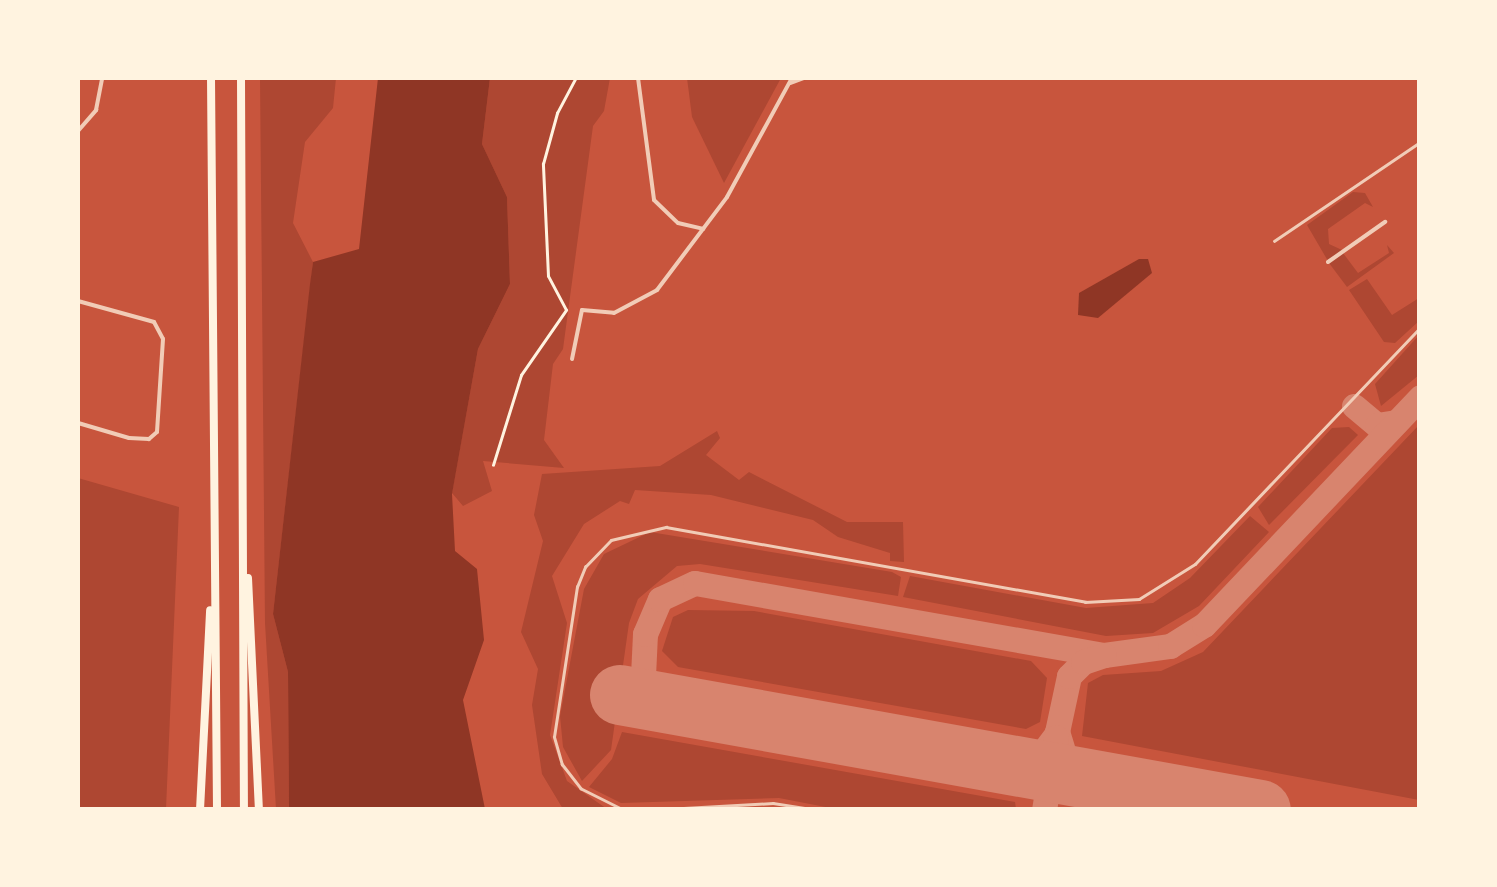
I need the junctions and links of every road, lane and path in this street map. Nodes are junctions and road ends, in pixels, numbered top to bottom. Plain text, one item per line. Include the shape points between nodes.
1 (102, 78) edge
2 (211, 78) edge
3 (240, 78) edge
4 (576, 78) edge
5 (638, 78) edge
6 (804, 78) edge
7 (791, 80) edge
8 (78, 132) edge
9 (1420, 142) edge
10 (1385, 222) dead end
11 (703, 229) junction
12 (1274, 242) dead end
13 (1328, 262) dead end
14 (78, 301) edge
15 (1420, 328) edge
16 (572, 359) dead end
17 (78, 422) edge
18 (493, 465) dead end
19 (214, 506) junction
20 (244, 564) junction
21 (200, 810) edge
22 (216, 810) edge
23 (244, 810) edge
24 (259, 810) edge
25 (624, 810) edge
26 (648, 810) edge
27 (818, 810) edge

1 - 8 street via 96,110
2 - 19 highway
3 - 20 highway
4 - 18 path via 557,113 544,164 548,276 566,310 521,375
5 - 11 street via 654,200 678,222
6 - 7 street
7 - 11 street
9 - 12 lane
10 - 13 street
11 - 16 street via 638,306 614,313 582,310
14 - 17 street via 154,322 160,330 157,432 149,439 129,438
15 - 25 lane via 1195,564 1138,599 1085,602 666,527 611,540 585,567 577,588 554,737 562,765 581,789
19 - 21 highway
19 - 22 highway
20 - 23 highway
20 - 24 highway via 254,627
26 - 27 lane via 773,802

